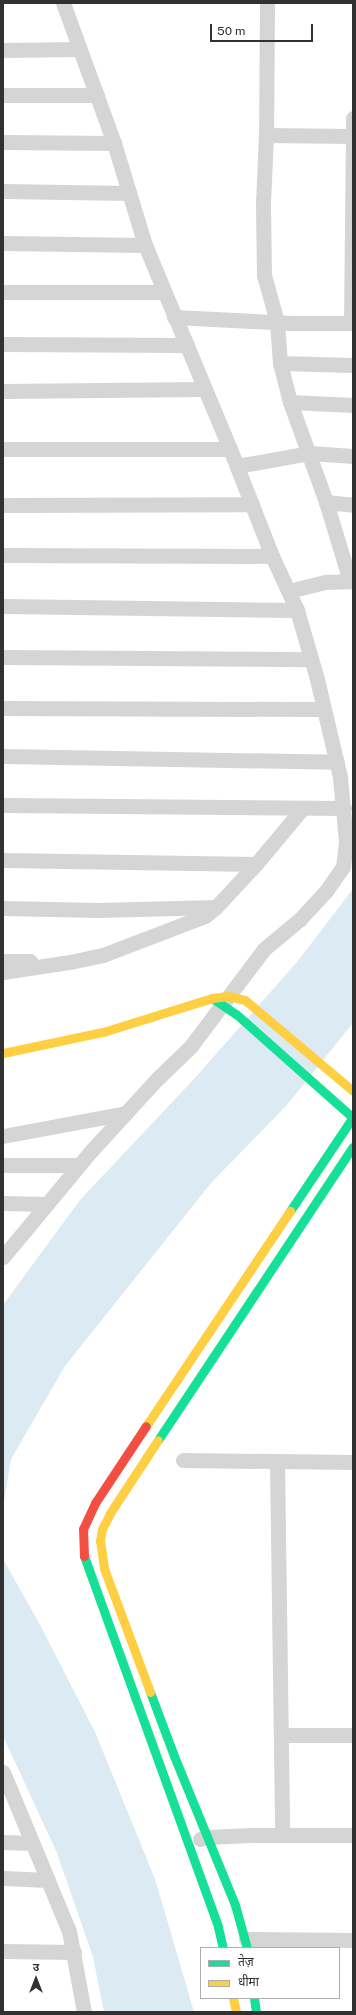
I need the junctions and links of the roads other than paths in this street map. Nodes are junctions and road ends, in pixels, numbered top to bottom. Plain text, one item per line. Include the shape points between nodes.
1 (63, 3) edge
2 (267, 3) edge
3 (79, 49) junction
4 (3, 50) edge
5 (3, 95) edge
6 (97, 96) junction
7 (353, 118) edge
8 (266, 135) junction
9 (353, 136) edge
10 (3, 142) edge
11 (114, 143) junction
12 (3, 191) edge
13 (130, 193) junction
14 (3, 243) edge
15 (145, 245) junction
16 (3, 292) edge
17 (164, 292) junction
18 (174, 317) junction
19 (277, 322) junction
20 (352, 323) edge
21 (3, 344) edge
22 (187, 345) junction
23 (280, 363) junction
24 (353, 365) edge
25 (204, 389) junction
26 (3, 391) edge
27 (290, 402) junction
28 (353, 405) edge
29 (3, 449) edge
30 (230, 450) junction
31 (309, 453) junction
32 (353, 456) edge
33 (237, 466) junction
34 (326, 502) junction
35 (252, 504) junction
36 (353, 504) edge
37 (3, 505) edge
38 (346, 544) edge
39 (3, 555) edge
40 (272, 556) junction
41 (352, 581) edge
42 (289, 591) junction
43 (3, 606) edge
44 (297, 610) junction
45 (3, 658) edge
46 (311, 658) junction
47 (3, 708) edge
48 (323, 709) junction
49 (3, 756) edge
50 (337, 762) junction
51 (3, 805) edge
52 (344, 808) junction
53 (302, 809) junction
54 (3, 860) edge
55 (256, 864) junction
56 (216, 906) junction
57 (3, 908) edge
58 (3, 961) edge
59 (70, 962) junction
60 (3, 972) edge
61 (221, 1000) junction
62 (3, 1053) edge
63 (353, 1091) edge
64 (126, 1113) junction
65 (353, 1118) edge
66 (3, 1136) edge
67 (353, 1146) edge
68 (3, 1165) edge
69 (78, 1165) junction
70 (3, 1203) edge
71 (47, 1204) junction
72 (10, 1241) edge
73 (3, 1257) edge
74 (183, 1460) dead end
75 (277, 1461) junction
76 (353, 1462) edge
77 (281, 1735) junction
78 (353, 1735) edge
79 (3, 1772) edge
80 (9, 1802) edge
81 (282, 1835) junction
82 (353, 1835) edge
83 (208, 1837) junction
84 (3, 1842) edge
85 (32, 1843) junction
86 (188, 1843) junction
87 (3, 1878) edge
88 (48, 1880) junction
89 (353, 1940) edge
90 (247, 1944) edge
91 (223, 1947) edge
92 (3, 1951) edge
93 (74, 1952) junction
94 (233, 1999) edge
95 (254, 1999) edge
96 (84, 2012) edge
97 (236, 2012) edge
98 (256, 2012) edge

1 - 3 street
2 - 8 street
3 - 4 street
3 - 6 street
5 - 6 street
6 - 11 street
7 - 9 street
8 - 9 street
8 - 19 street via 262,256 264,275
9 - 20 street
10 - 11 street
11 - 13 street
12 - 13 street
13 - 15 street
14 - 15 street
15 - 17 street
16 - 17 street
17 - 18 street
18 - 19 street
18 - 22 street
19 - 20 street
19 - 23 street
21 - 22 street
22 - 25 street
23 - 24 street
23 - 27 street
25 - 26 street
25 - 30 street
27 - 28 street
27 - 31 street
29 - 30 street
30 - 33 street
31 - 32 street
31 - 33 street
31 - 34 street
33 - 35 street
34 - 36 street
34 - 38 street
35 - 37 street
35 - 40 street
38 - 41 street
39 - 40 street
40 - 42 street
41 - 42 street via 326,582
42 - 44 street
43 - 44 street
44 - 46 street
45 - 46 street
46 - 48 street
47 - 48 street
48 - 50 street
49 - 50 street
50 - 52 street
51 - 53 street
52 - 53 street
52 - 61 street via 346,841 343,867 326,891 300,919 264,949
53 - 55 street
54 - 55 street
55 - 56 street
56 - 57 street via 98,910
56 - 59 street via 205,916 184,925 103,954
58 - 59 street
59 - 60 street
61 - 62 street via 103,1032
61 - 63 street via 245,1000
61 - 64 street via 191,1046 156,1079
61 - 65 street
64 - 66 street
64 - 69 street
65 - 86 street via 95,1503 83,1529 82,1541 87,1566
67 - 83 street via 110,1513 102,1529 100,1541 104,1568 174,1756
68 - 69 street
69 - 71 street
70 - 71 street
71 - 72 street
72 - 73 street
74 - 75 street
75 - 76 street
75 - 77 street
77 - 78 street
77 - 81 street
79 - 80 street
80 - 85 street
81 - 82 street
81 - 83 street
83 - 86 street
83 - 90 street
84 - 85 street
85 - 88 street
86 - 91 street
87 - 88 street
88 - 93 street via 69,1931
89 - 90 street
92 - 93 street
93 - 96 street
94 - 97 street
95 - 98 street

